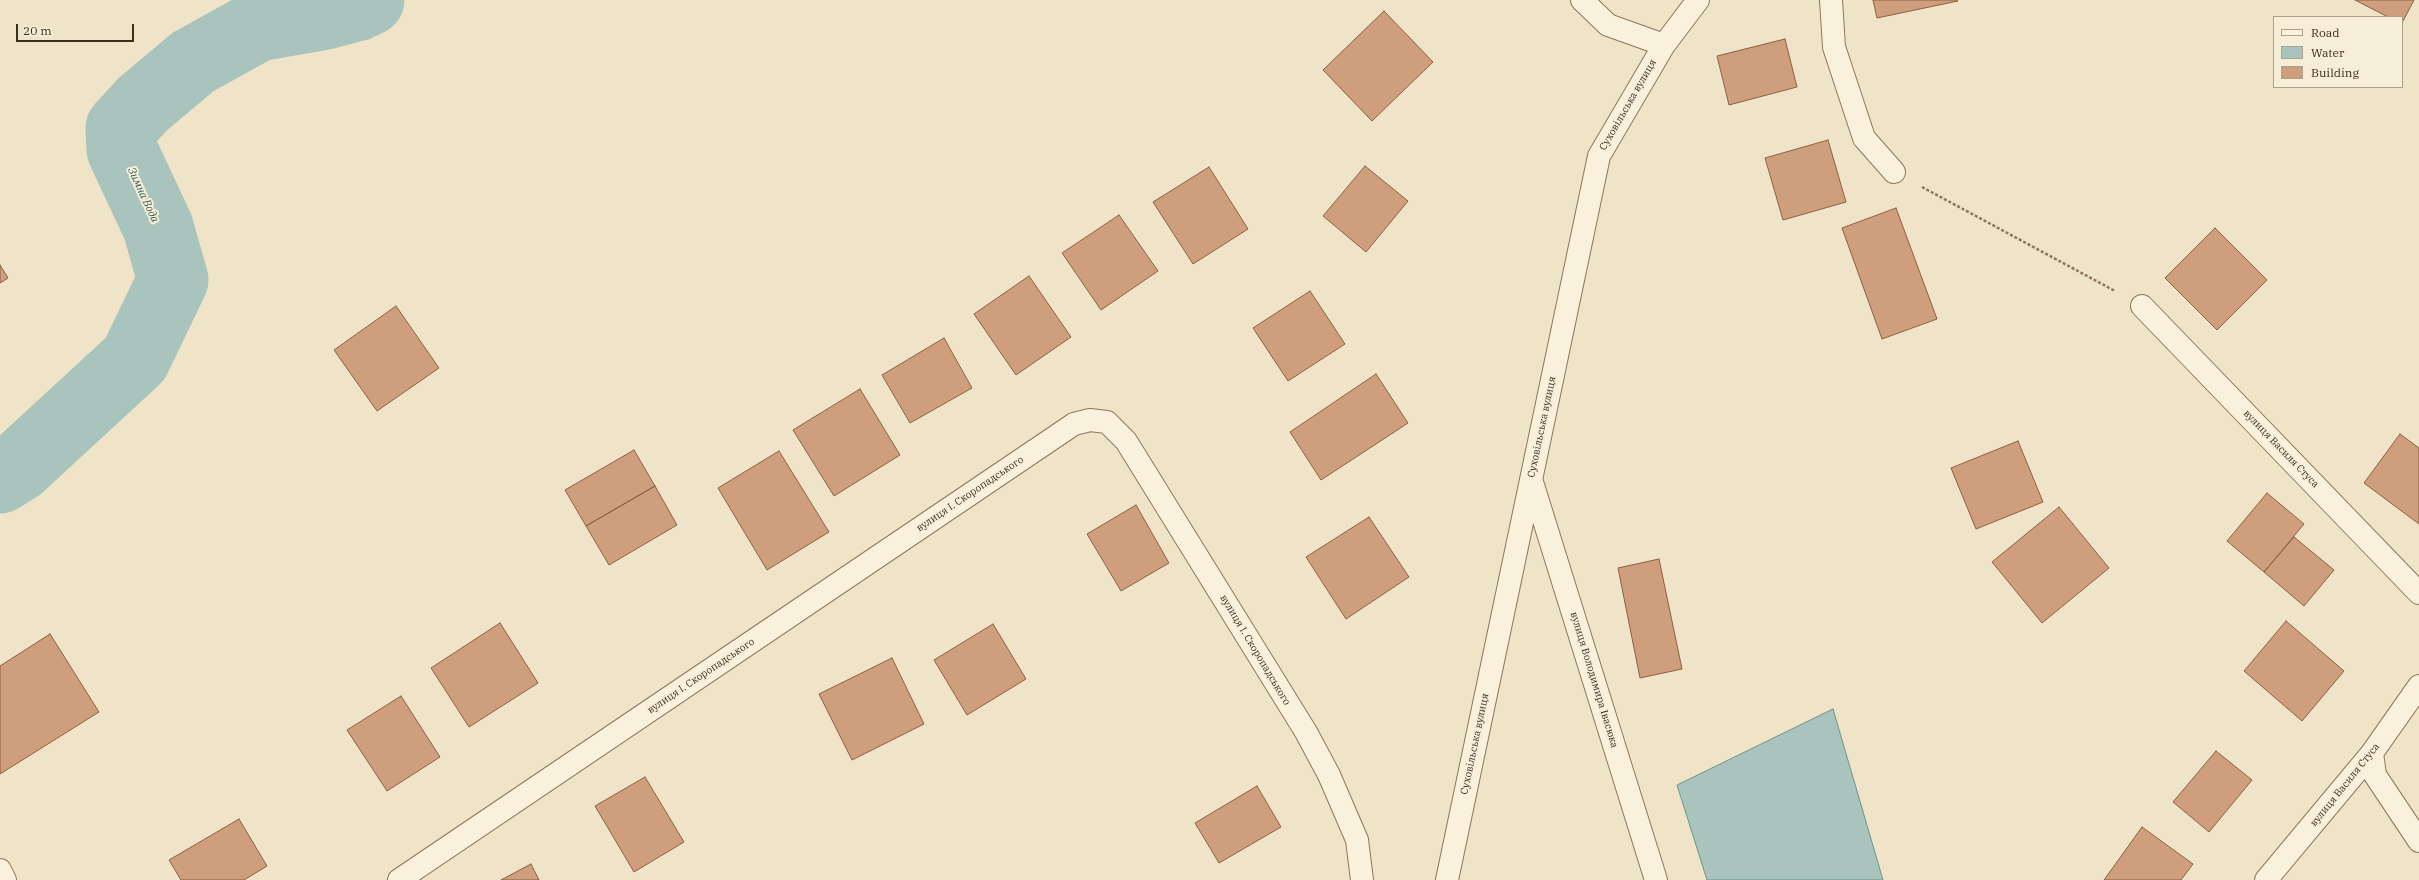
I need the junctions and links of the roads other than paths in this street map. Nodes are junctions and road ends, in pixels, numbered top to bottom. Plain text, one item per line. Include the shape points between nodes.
1 (1582, 0) edge
2 (1698, 0) edge
3 (1832, 0) edge
4 (1664, 45) junction
5 (1894, 172) road end
6 (2142, 306) road end
7 (1531, 480) junction
8 (2419, 593) edge
9 (2419, 686) edge
10 (2372, 753) junction
11 (2419, 841) edge
12 (0, 870) edge
13 (5, 880) edge
14 (399, 880) edge
15 (1362, 880) edge
16 (1447, 880) edge
17 (1656, 880) edge
18 (2266, 880) edge

1 - 4 street via 1608,25
2 - 4 street, Суховільська вулиця
3 - 5 street via 1834,47 1864,138
4 - 7 street, Суховільська вулиця via 1599,156
6 - 8 street, вулиця Василя Стуса
7 - 16 street, Суховільська вулиця
7 - 17 street, вулиця Володимира Івасюка
9 - 10 street, вулиця Василя Стуса
10 - 11 street via 2375,776
10 - 18 street, вулиця Василя Стуса
12 - 13 street
14 - 15 street, вулиця І. Скоропадського via 1074,424 1090,420 1107,422 1126,441 1306,732 1329,775 1357,840

